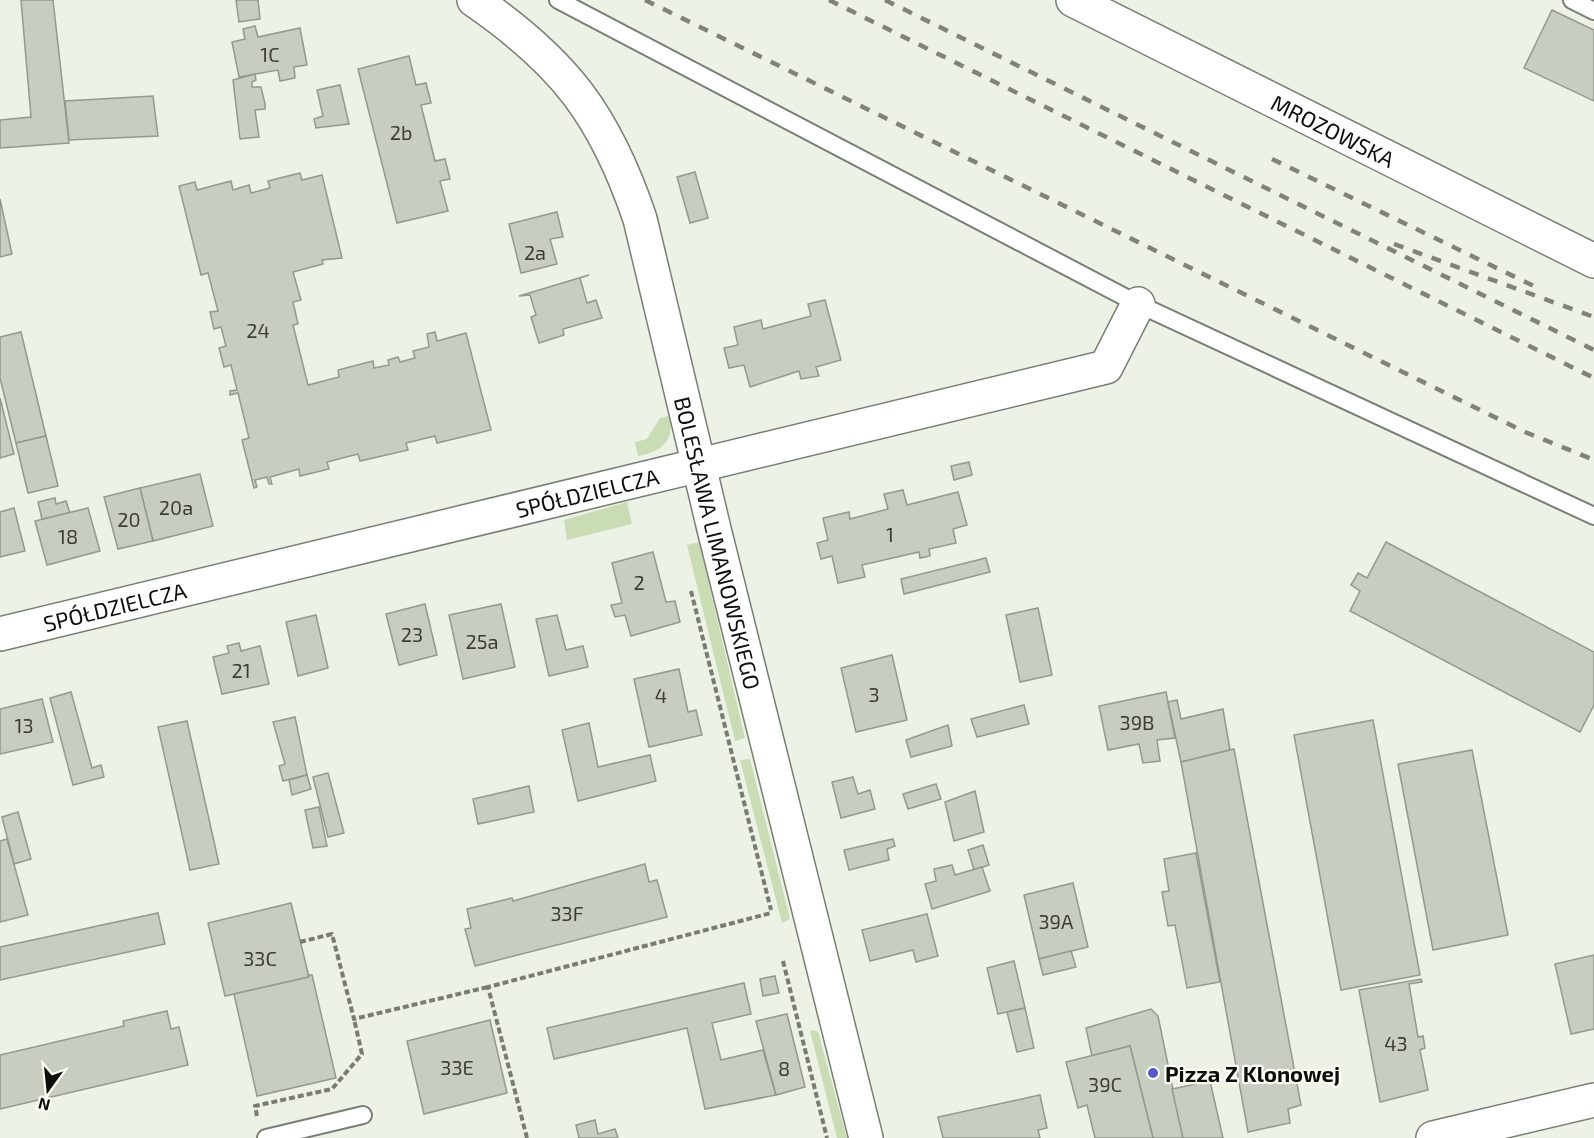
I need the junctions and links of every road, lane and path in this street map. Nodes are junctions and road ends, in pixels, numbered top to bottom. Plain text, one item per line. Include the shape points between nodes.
1 (474, 0) edge
2 (558, 0) edge
3 (1073, 0) edge
4 (1572, 0) edge
5 (1594, 11) edge
6 (1594, 261) edge
7 (1138, 304) junction
8 (700, 464) junction
9 (1594, 516) edge
10 (691, 589) dead end
11 (0, 634) edge
12 (771, 913) junction
13 (774, 922) dead end
14 (300, 942) dead end
15 (782, 953) dead end
16 (488, 987) junction
17 (354, 1019) junction
18 (1594, 1100) edge
19 (363, 1115) dead end
20 (263, 1133) edge
21 (527, 1138) edge
22 (827, 1138) edge
23 (866, 1138) edge
24 (1433, 1138) edge

1 - 8 street, BOLESŁAWA LIMANOWSKIEGO via 514,27 556,66 580,94 611,144 640,219
2 - 7 lane
3 - 6 street, MROZOWSKA
4 - 5 lane
7 - 8 street, SPÓŁDZIELCZA via 1106,367
7 - 9 lane
8 - 11 street, SPÓŁDZIELCZA
8 - 23 street, BOLESŁAWA LIMANOWSKIEGO
10 - 12 path
12 - 13 path
12 - 16 path
14 - 17 path via 332,933
15 - 22 path
16 - 17 path
16 - 21 path
17 - 20 path via 362,1054 332,1089 255,1106
18 - 24 street
19 - 20 lane

